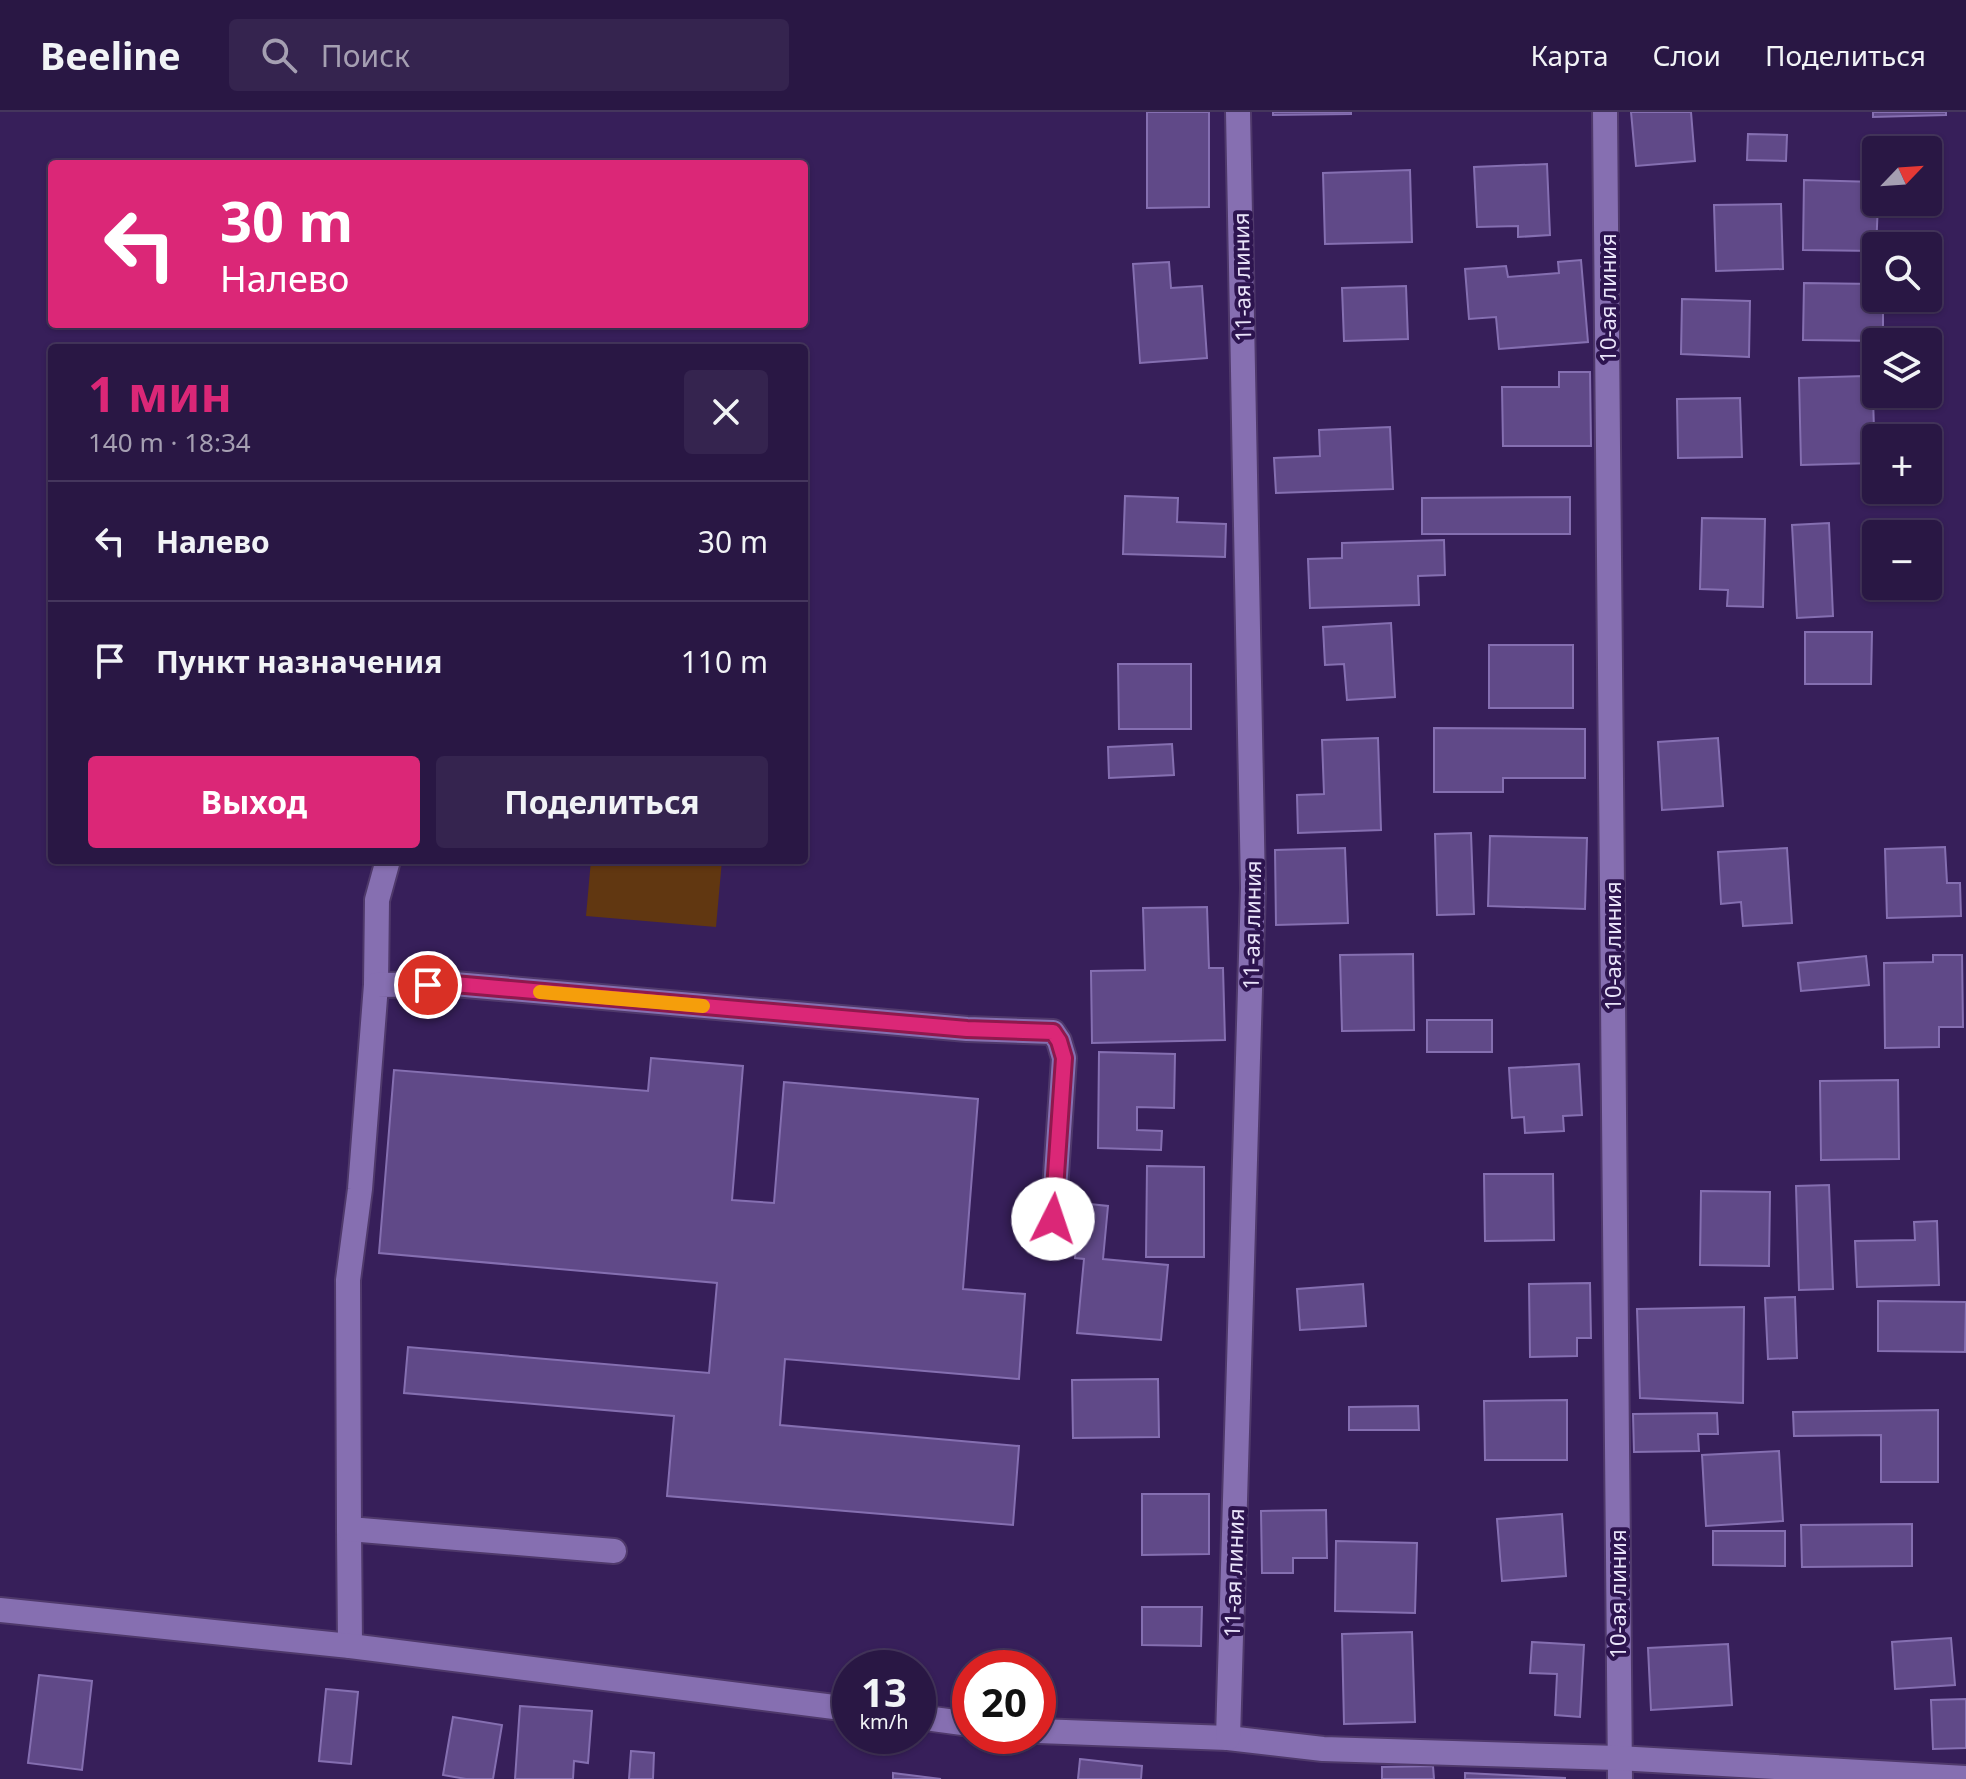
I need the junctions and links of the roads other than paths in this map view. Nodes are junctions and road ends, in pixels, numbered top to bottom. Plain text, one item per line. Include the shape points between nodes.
1 (1238, 112) edge
2 (1605, 112) edge
3 (387, 864) edge
4 (376, 985) junction
5 (1053, 1219) dead end
6 (349, 1529) junction
7 (614, 1551) dead end
8 (0, 1610) edge
9 (350, 1646) junction
10 (832, 1707) edge
11 (1056, 1732) edge
12 (1228, 1738) junction
13 (1619, 1769) edge
14 (1966, 1778) edge

1 - 12 street, 11-ая линия via 1253,888
2 - 13 street, 10-ая линия
3 - 4 street via 377,900
4 - 5 street via 454,984 1053,1032 1064,1058
4 - 6 street via 348,1280
6 - 7 street
6 - 9 street
8 - 9 street
9 - 10 street
11 - 12 street
12 - 13 street
13 - 14 street

